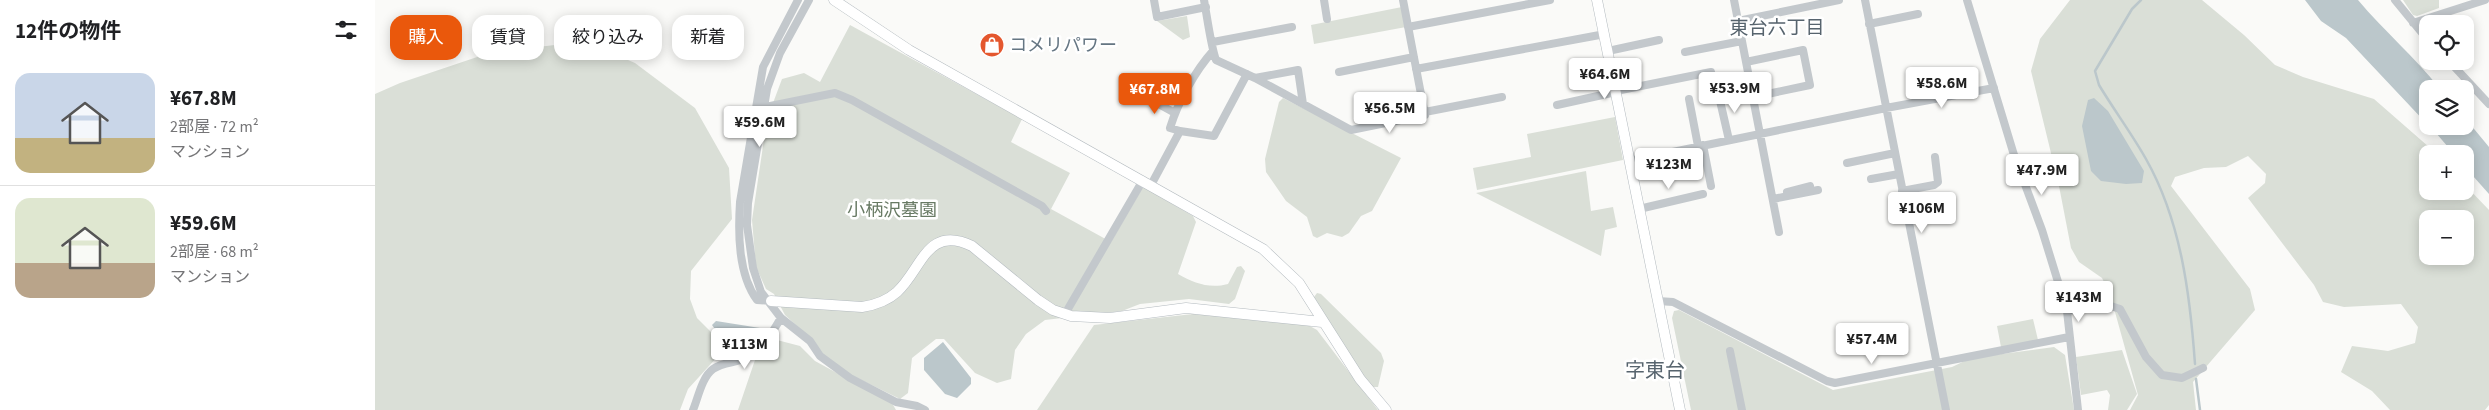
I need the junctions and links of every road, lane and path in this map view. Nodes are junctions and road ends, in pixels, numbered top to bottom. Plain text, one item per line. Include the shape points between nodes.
1 (797, 0) edge
2 (809, 0) edge
3 (834, 0) edge
4 (1154, 0) edge
5 (1214, 0) edge
6 (1325, 0) edge
7 (1403, 0) edge
8 (1549, 0) edge
9 (1597, 0) edge
10 (1735, 0) edge
11 (1839, 0) edge
12 (1865, 0) edge
13 (1967, 0) edge
14 (2395, 0) edge
15 (2485, 0) edge
16 (1205, 3) edge
17 (1919, 14) dead end
18 (1327, 20) dead end
19 (1738, 21) junction
20 (2413, 23) junction
21 (1869, 24) junction
22 (1292, 27) dead end
23 (1408, 27) junction
24 (2419, 30) edge
25 (1605, 34) junction
26 (1659, 40) dead end
27 (1742, 41) junction
28 (1213, 42) junction
29 (1213, 51) junction
30 (1608, 51) junction
31 (1685, 52) dead end
32 (1414, 57) junction
33 (1746, 62) junction
34 (1416, 69) junction
35 (2457, 70) edge
36 (1339, 72) dead end
37 (1711, 72) dead end
38 (1247, 74) junction
39 (1255, 78) junction
40 (1994, 88) junction
41 (1616, 92) junction
42 (1718, 92) dead end
43 (1144, 96) dead end
44 (1502, 97) dead end
45 (1753, 97) junction
46 (1689, 99) dead end
47 (1303, 104) junction
48 (2489, 104) edge
49 (1557, 105) dead end
50 (760, 108) junction
51 (1886, 108) junction
52 (1425, 112) junction
53 (1175, 113) junction
54 (1180, 131) junction
55 (1760, 134) junction
56 (1729, 140) junction
57 (1700, 146) junction
58 (1895, 153) junction
59 (1935, 157) dead end
60 (1629, 161) junction
61 (1847, 164) dead end
62 (1899, 174) junction
63 (1871, 179) dead end
64 (1147, 183) junction
65 (1711, 186) dead end
66 (1809, 186) dead end
67 (1818, 190) dead end
68 (1902, 191) junction
69 (1703, 194) dead end
70 (1773, 198) junction
71 (1639, 209) junction
72 (1046, 211) dead end
73 (1779, 232) dead end
74 (771, 301) junction
75 (1658, 302) junction
76 (2067, 311) junction
77 (1065, 314) junction
78 (781, 318) junction
79 (1323, 322) junction
80 (2069, 337) junction
81 (1730, 351) dead end
82 (1937, 364) junction
83 (2203, 368) dead end
84 (693, 410) edge
85 (925, 410) edge
86 (1386, 410) edge
87 (1680, 410) edge
88 (1742, 410) edge
89 (1945, 410) edge
90 (2079, 410) edge

1 - 50 street via 763,67
2 - 50 street via 776,61
3 - 64 street via 909,50
4 - 16 street via 1157,17
5 - 16 street
6 - 18 street
7 - 23 street
8 - 23 street
9 - 25 street
10 - 19 street
11 - 19 street
12 - 21 street
13 - 40 street
14 - 20 street
15 - 20 street
16 - 28 street
17 - 21 street
19 - 27 street
20 - 24 street
21 - 51 street
22 - 28 street
23 - 32 street
25 - 30 street
25 - 34 street
26 - 30 street
27 - 31 street
27 - 33 street
28 - 29 street
29 - 38 street via 1216,60
29 - 53 street
30 - 41 street
32 - 34 street
32 - 36 street
33 - 45 street
33 - 45 street via 1803,50 1810,85
34 - 52 street
35 - 48 street
37 - 41 street
38 - 39 street
38 - 54 street via 1214,136
39 - 47 street
39 - 47 street via 1298,70
40 - 51 street
40 - 76 street
41 - 49 street
41 - 60 street
42 - 56 street
43 - 53 street
44 - 52 street
45 - 55 street
46 - 57 street
47 - 52 street via 1351,130 1425,115
50 - 72 street via 835,93
50 - 74 street via 747,225 753,268 761,292
51 - 55 street
51 - 58 street
53 - 54 street via 1170,128
54 - 64 street
55 - 56 street
55 - 70 street
56 - 57 street
57 - 60 street
57 - 65 street
58 - 61 street
58 - 62 street
59 - 68 street via 1938,182
60 - 71 street
62 - 63 street
62 - 68 street
64 - 77 street
64 - 79 street via 1263,249 1299,284
66 - 70 street
67 - 70 street
68 - 82 street
69 - 71 street
70 - 73 street
71 - 75 street
74 - 77 street via 862,307 887,300 899,291 926,251 950,240 973,246 1038,300
74 - 78 street
75 - 82 street via 1673,302 1835,383
75 - 87 street
76 - 80 street
76 - 83 street via 2108,305 2119,309 2146,357 2162,375 2182,378
77 - 79 street via 1110,318 1187,308
78 - 84 street via 760,349 747,358 713,369
78 - 85 street via 810,341 820,356 849,378 896,402
79 - 86 street via 1360,379
80 - 82 street
80 - 90 street
81 - 88 street
82 - 89 street

